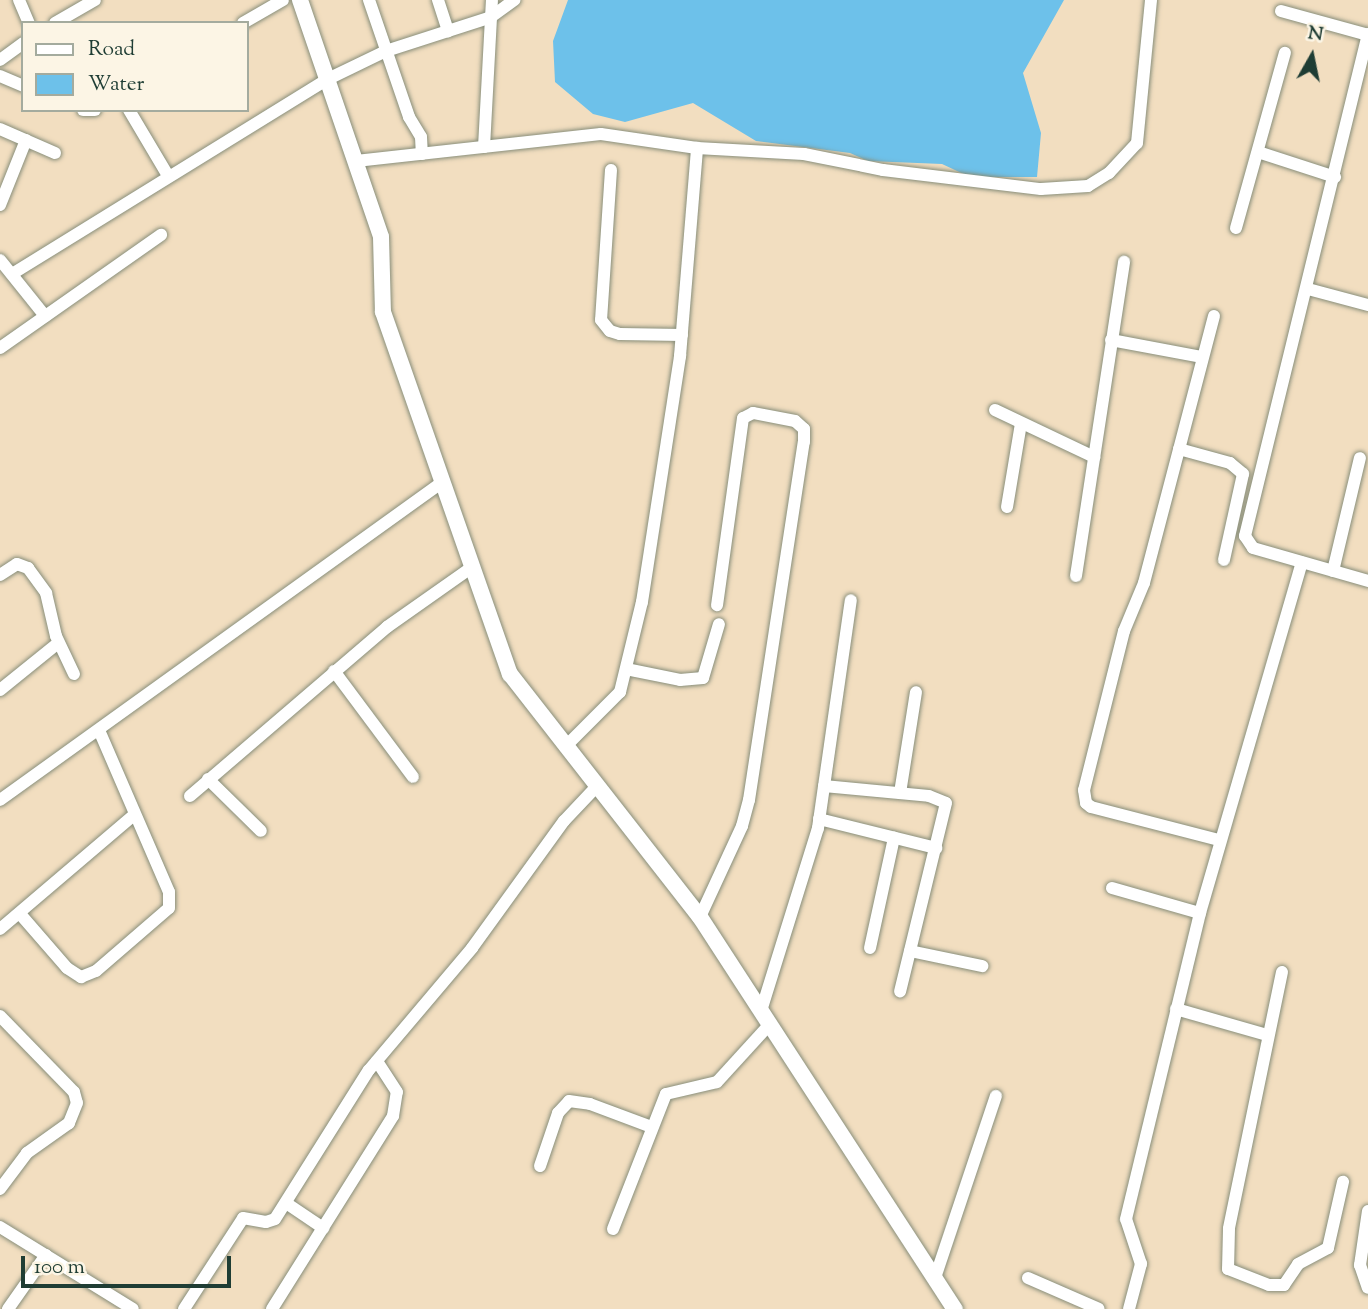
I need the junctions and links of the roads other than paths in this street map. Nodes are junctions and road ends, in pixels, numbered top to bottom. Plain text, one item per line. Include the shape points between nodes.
1 (19, 0) edge
2 (95, 0) edge
3 (283, 0) edge
4 (300, 0) edge
5 (369, 0) edge
6 (438, 0) edge
7 (492, 0) edge
8 (514, 0) edge
9 (1151, 0) edge
10 (76, 11) edge
11 (1281, 11) dead end
12 (491, 17) junction
13 (28, 21) edge
14 (58, 21) edge
15 (246, 21) edge
16 (448, 31) junction
17 (1368, 34) edge
18 (21, 44) edge
19 (387, 51) junction
20 (1285, 53) dead end
21 (0, 60) edge
22 (0, 76) edge
23 (328, 79) junction
24 (21, 85) edge
25 (130, 112) edge
26 (0, 129) edge
27 (26, 140) junction
28 (484, 147) junction
29 (697, 148) junction
30 (1258, 152) junction
31 (55, 153) dead end
32 (422, 154) junction
33 (356, 161) junction
34 (611, 170) dead end
35 (167, 174) junction
36 (1335, 177) junction
37 (0, 205) edge
38 (1236, 228) dead end
39 (161, 235) dead end
40 (0, 260) edge
41 (1124, 262) dead end
42 (12, 274) junction
43 (1308, 289) junction
44 (1368, 306) edge
45 (46, 316) junction
46 (1214, 316) dead end
47 (682, 335) junction
48 (1111, 340) junction
49 (0, 348) edge
50 (1202, 358) junction
51 (995, 410) dead end
52 (1021, 423) junction
53 (1179, 449) junction
54 (1094, 457) junction
55 (1360, 458) dead end
56 (441, 483) junction
57 (1007, 507) dead end
58 (1224, 560) dead end
59 (1301, 563) junction
60 (472, 567) junction
61 (1333, 571) junction
62 (0, 575) edge
63 (1076, 576) dead end
64 (1368, 581) edge
65 (850, 600) dead end
66 (717, 605) dead end
67 (719, 624) dead end
68 (58, 643) junction
69 (626, 669) junction
70 (334, 671) junction
71 (74, 674) dead end
72 (0, 690) edge
73 (916, 692) dead end
74 (99, 730) junction
75 (565, 747) junction
76 (413, 777) dead end
77 (208, 779) junction
78 (597, 786) junction
79 (824, 786) junction
80 (900, 793) junction
81 (190, 796) dead end
82 (0, 800) edge
83 (135, 814) junction
84 (819, 819) junction
85 (261, 831) dead end
86 (894, 838) junction
87 (1219, 840) junction
88 (936, 848) junction
89 (1112, 888) dead end
90 (1200, 913) junction
91 (21, 915) junction
92 (700, 917) junction
93 (0, 929) edge
94 (870, 947) dead end
95 (910, 951) junction
96 (982, 966) dead end
97 (1282, 972) dead end
98 (900, 991) dead end
99 (1176, 1009) junction
100 (0, 1016) edge
101 (765, 1018) junction
102 (1267, 1035) junction
103 (377, 1061) junction
104 (996, 1096) dead end
105 (652, 1127) junction
106 (540, 1166) dead end
107 (1343, 1182) dead end
108 (0, 1189) edge
109 (286, 1203) junction
110 (1368, 1211) edge
111 (0, 1227) edge
112 (323, 1228) junction
113 (613, 1228) dead end
114 (46, 1255) junction
115 (935, 1278) junction
116 (1028, 1278) dead end
117 (1368, 1288) edge
118 (8, 1309) edge
119 (133, 1309) edge
120 (184, 1309) edge
121 (272, 1309) edge
122 (955, 1309) edge
123 (1099, 1309) edge
124 (1129, 1309) edge

1 - 13 street
2 - 10 street
3 - 15 street
4 - 23 street
5 - 19 street
6 - 16 street
7 - 12 street
8 - 12 street
9 - 29 street via 1137,143 1109,173 1088,186 1051,190 883,170 804,154
10 - 14 street
11 - 17 street
12 - 16 street
12 - 28 street
16 - 19 street
17 - 36 street
18 - 21 street
19 - 23 street
19 - 32 street via 409,117 421,137
20 - 30 street
22 - 24 street
23 - 33 street
23 - 35 street
25 - 35 street
26 - 27 street
27 - 31 street
27 - 37 street
28 - 29 street via 601,134
28 - 32 street
29 - 47 street
30 - 36 street
30 - 38 street
32 - 33 street
33 - 56 street via 381,237 383,312
34 - 47 street via 601,304 604,326 620,334
35 - 42 street
36 - 43 street
39 - 45 street
40 - 42 street
41 - 48 street
42 - 45 street
43 - 44 street
43 - 59 street via 1245,536 1253,548
45 - 49 street
46 - 50 street
47 - 69 street via 642,603
48 - 50 street
48 - 54 street
50 - 53 street
51 - 52 street
52 - 54 street
52 - 57 street
53 - 58 street via 1230,463 1243,474
53 - 87 street via 1144,583 1124,631 1084,797 1091,807
54 - 63 street
55 - 61 street
56 - 60 street
56 - 74 street
59 - 61 street
59 - 87 street
60 - 70 street
60 - 75 street via 510,674
61 - 64 street
62 - 68 street via 17,564 28,568 46,593
65 - 79 street
66 - 92 street via 743,418 752,413 796,421 804,429 804,442 749,800 742,826
67 - 69 street via 703,678 680,680
68 - 71 street
68 - 72 street
69 - 75 street via 612,703
70 - 76 street
70 - 77 street
73 - 80 street
74 - 82 street
74 - 83 street
75 - 78 street
77 - 81 street
77 - 85 street
78 - 92 street
78 - 103 street via 564,821 472,948
79 - 80 street
79 - 84 street
80 - 88 street via 946,803
83 - 91 street
83 - 91 street via 169,892 169,908 163,917 96,971 81,977
84 - 86 street
84 - 101 street
86 - 88 street
86 - 94 street
87 - 90 street
88 - 95 street
89 - 90 street
90 - 99 street
91 - 93 street
92 - 101 street
95 - 96 street
95 - 98 street
97 - 102 street
99 - 102 street
99 - 124 street via 1126,1219 1141,1264
100 - 108 street via 74,1092 77,1103 69,1123 27,1153
101 - 105 street via 717,1082 666,1094
101 - 115 street
102 - 107 street via 1229,1229 1228,1269 1269,1286 1284,1285 1298,1265 1328,1248
103 - 109 street
103 - 112 street via 397,1092 393,1116
104 - 115 street
105 - 106 street via 569,1101 558,1113
105 - 113 street
109 - 112 street
109 - 120 street via 272,1221 243,1217
110 - 117 street via 1360,1265
111 - 114 street
112 - 121 street
114 - 118 street
114 - 119 street
115 - 122 street
116 - 123 street

